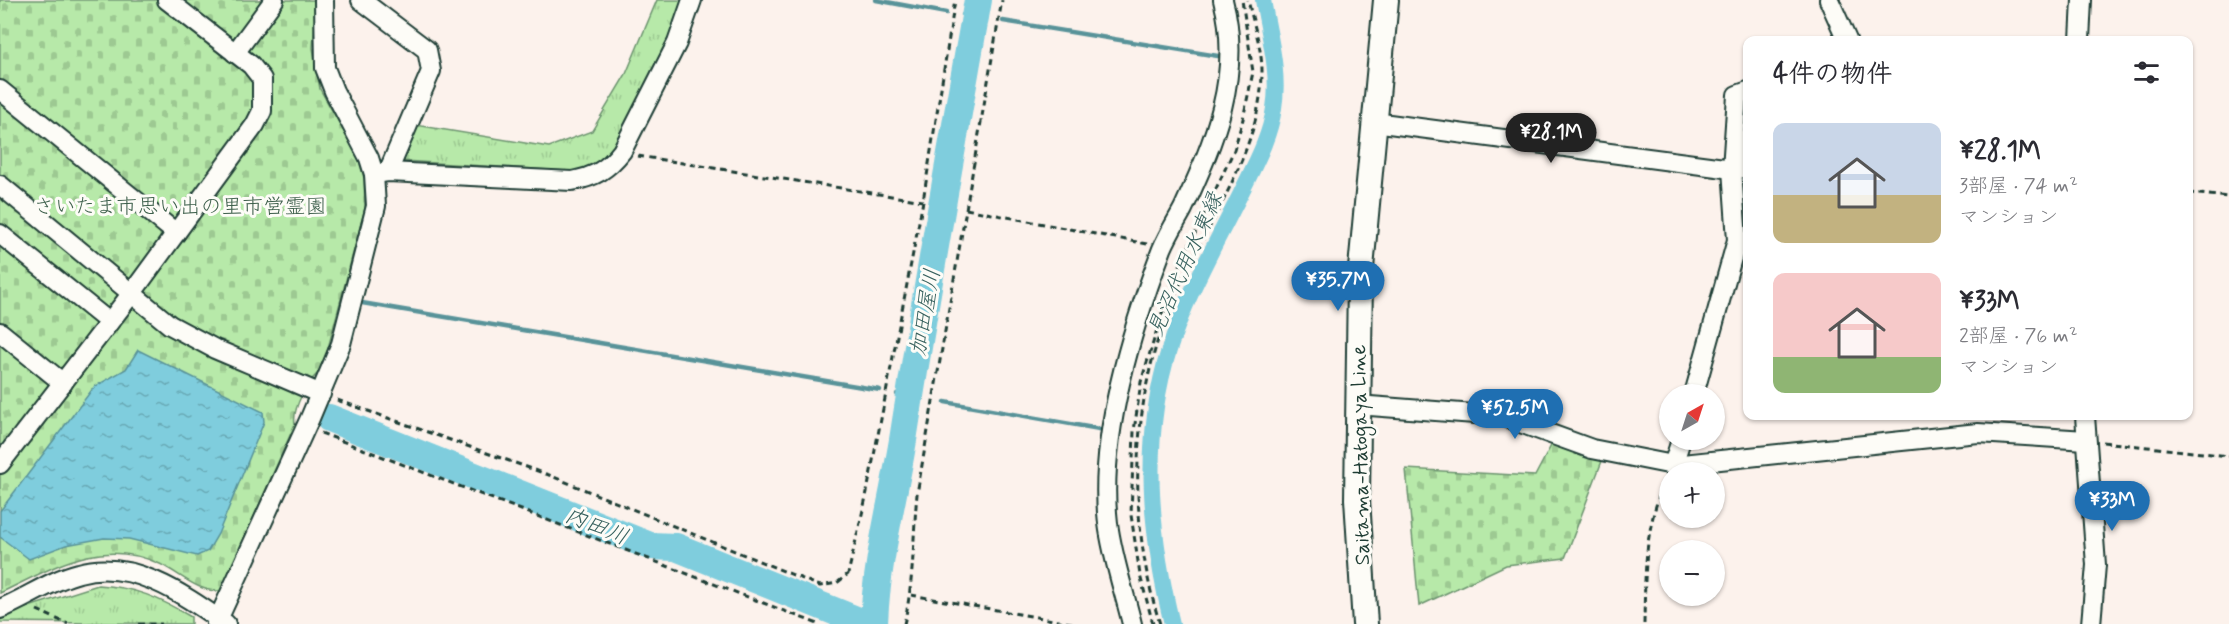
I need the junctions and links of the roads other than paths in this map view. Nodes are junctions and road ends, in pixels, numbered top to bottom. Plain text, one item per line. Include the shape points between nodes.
1 (167, 0) edge
2 (274, 0) edge
3 (324, 0) edge
4 (361, 0) edge
5 (692, 0) edge
6 (1223, 0) edge
7 (1386, 0) edge
8 (1829, 0) edge
9 (2082, 0) edge
10 (1844, 36) edge
11 (2080, 36) edge
12 (235, 53) junction
13 (0, 90) edge
14 (1743, 93) edge
15 (1374, 122) junction
16 (1740, 169) edge
17 (381, 173) junction
18 (0, 185) edge
19 (176, 233) junction
20 (0, 234) edge
21 (132, 293) junction
22 (109, 322) junction
23 (0, 332) edge
24 (63, 382) junction
25 (1697, 384) edge
26 (1357, 405) junction
27 (314, 411) junction
28 (2085, 420) edge
29 (2086, 440) junction
30 (1659, 462) edge
31 (1702, 462) edge
32 (0, 464) edge
33 (0, 609) edge
34 (220, 622) edge
35 (1132, 624) edge
36 (1365, 624) edge
37 (2091, 624) edge

1 - 12 street
2 - 12 street
3 - 17 street via 325,68
4 - 17 street via 427,50 431,71
5 - 17 street via 677,43 622,151 595,176 572,181
6 - 35 street via 1230,49 1224,101 1202,169 1163,247 1132,336 1105,483 1108,524
7 - 15 main road, Saitama-Hatogaya Line
8 - 10 street
9 - 11 street
12 - 19 street via 262,79 262,111
13 - 19 street
14 - 16 street via 1737,95
15 - 16 street
15 - 26 main road, Saitama-Hatogaya Line via 1360,279
16 - 25 street via 1737,240
17 - 27 street via 341,344
18 - 21 street
19 - 21 street
20 - 22 street
21 - 22 street
21 - 27 street via 170,325
22 - 24 street
23 - 24 street
24 - 32 street
26 - 30 street via 1501,416 1592,449
26 - 36 main road, Saitama-Hatogaya Line via 1357,499
27 - 34 street
28 - 29 street
29 - 31 street via 1978,433
29 - 37 street via 2096,565
33 - 34 street via 80,572 105,570 168,586

